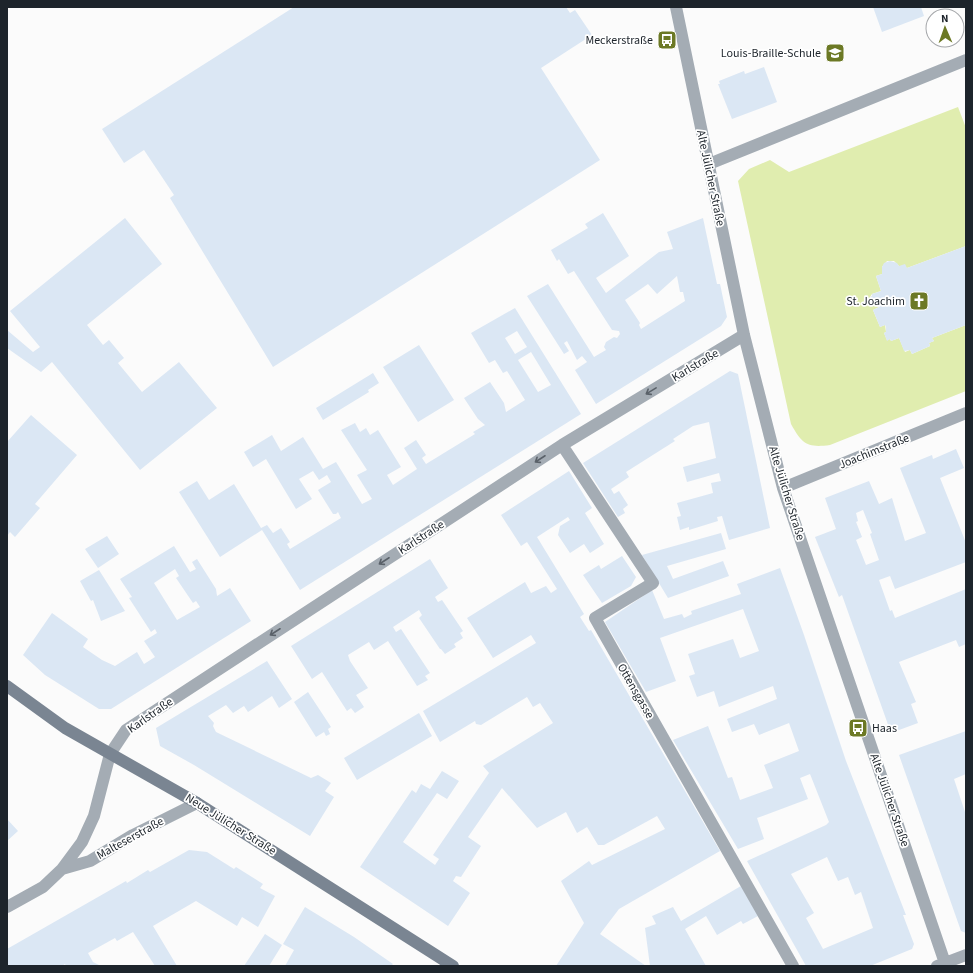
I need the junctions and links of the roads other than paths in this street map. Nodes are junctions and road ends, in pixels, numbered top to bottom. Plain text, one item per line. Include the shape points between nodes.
1 (676, 7) edge
2 (966, 60) edge
3 (709, 164) junction
4 (744, 335) junction
5 (966, 413) edge
6 (562, 445) junction
7 (783, 488) junction
8 (7, 686) edge
9 (110, 754) junction
10 (197, 803) junction
11 (62, 869) junction
12 (7, 907) edge
13 (966, 955) edge
14 (943, 965) edge
15 (453, 966) edge
16 (793, 966) edge

1 - 3 street, Alte Jülicher Straße
2 - 3 street
3 - 4 street, Alte Jülicher Straße
4 -> 6 street, Karlstraße
4 - 7 street, Alte Jülicher Straße
5 - 7 street, Joachimstraße
6 -> 9 street, Karlstraße via 135,723 126,730
6 - 16 street, Ottensgasse via 653,583 595,618
7 - 14 street, Alte Jülicher Straße
8 - 9 street, Neue Jülicher Straße via 65,728
9 - 10 street, Neue Jülicher Straße
9 - 11 street, Malteserstraße via 94,816 82,842
10 - 11 street, Malteserstraße via 133,835 90,861
10 - 15 street, Neue Jülicher Straße
11 - 12 street, Malteserstraße via 43,886
13 - 14 street

